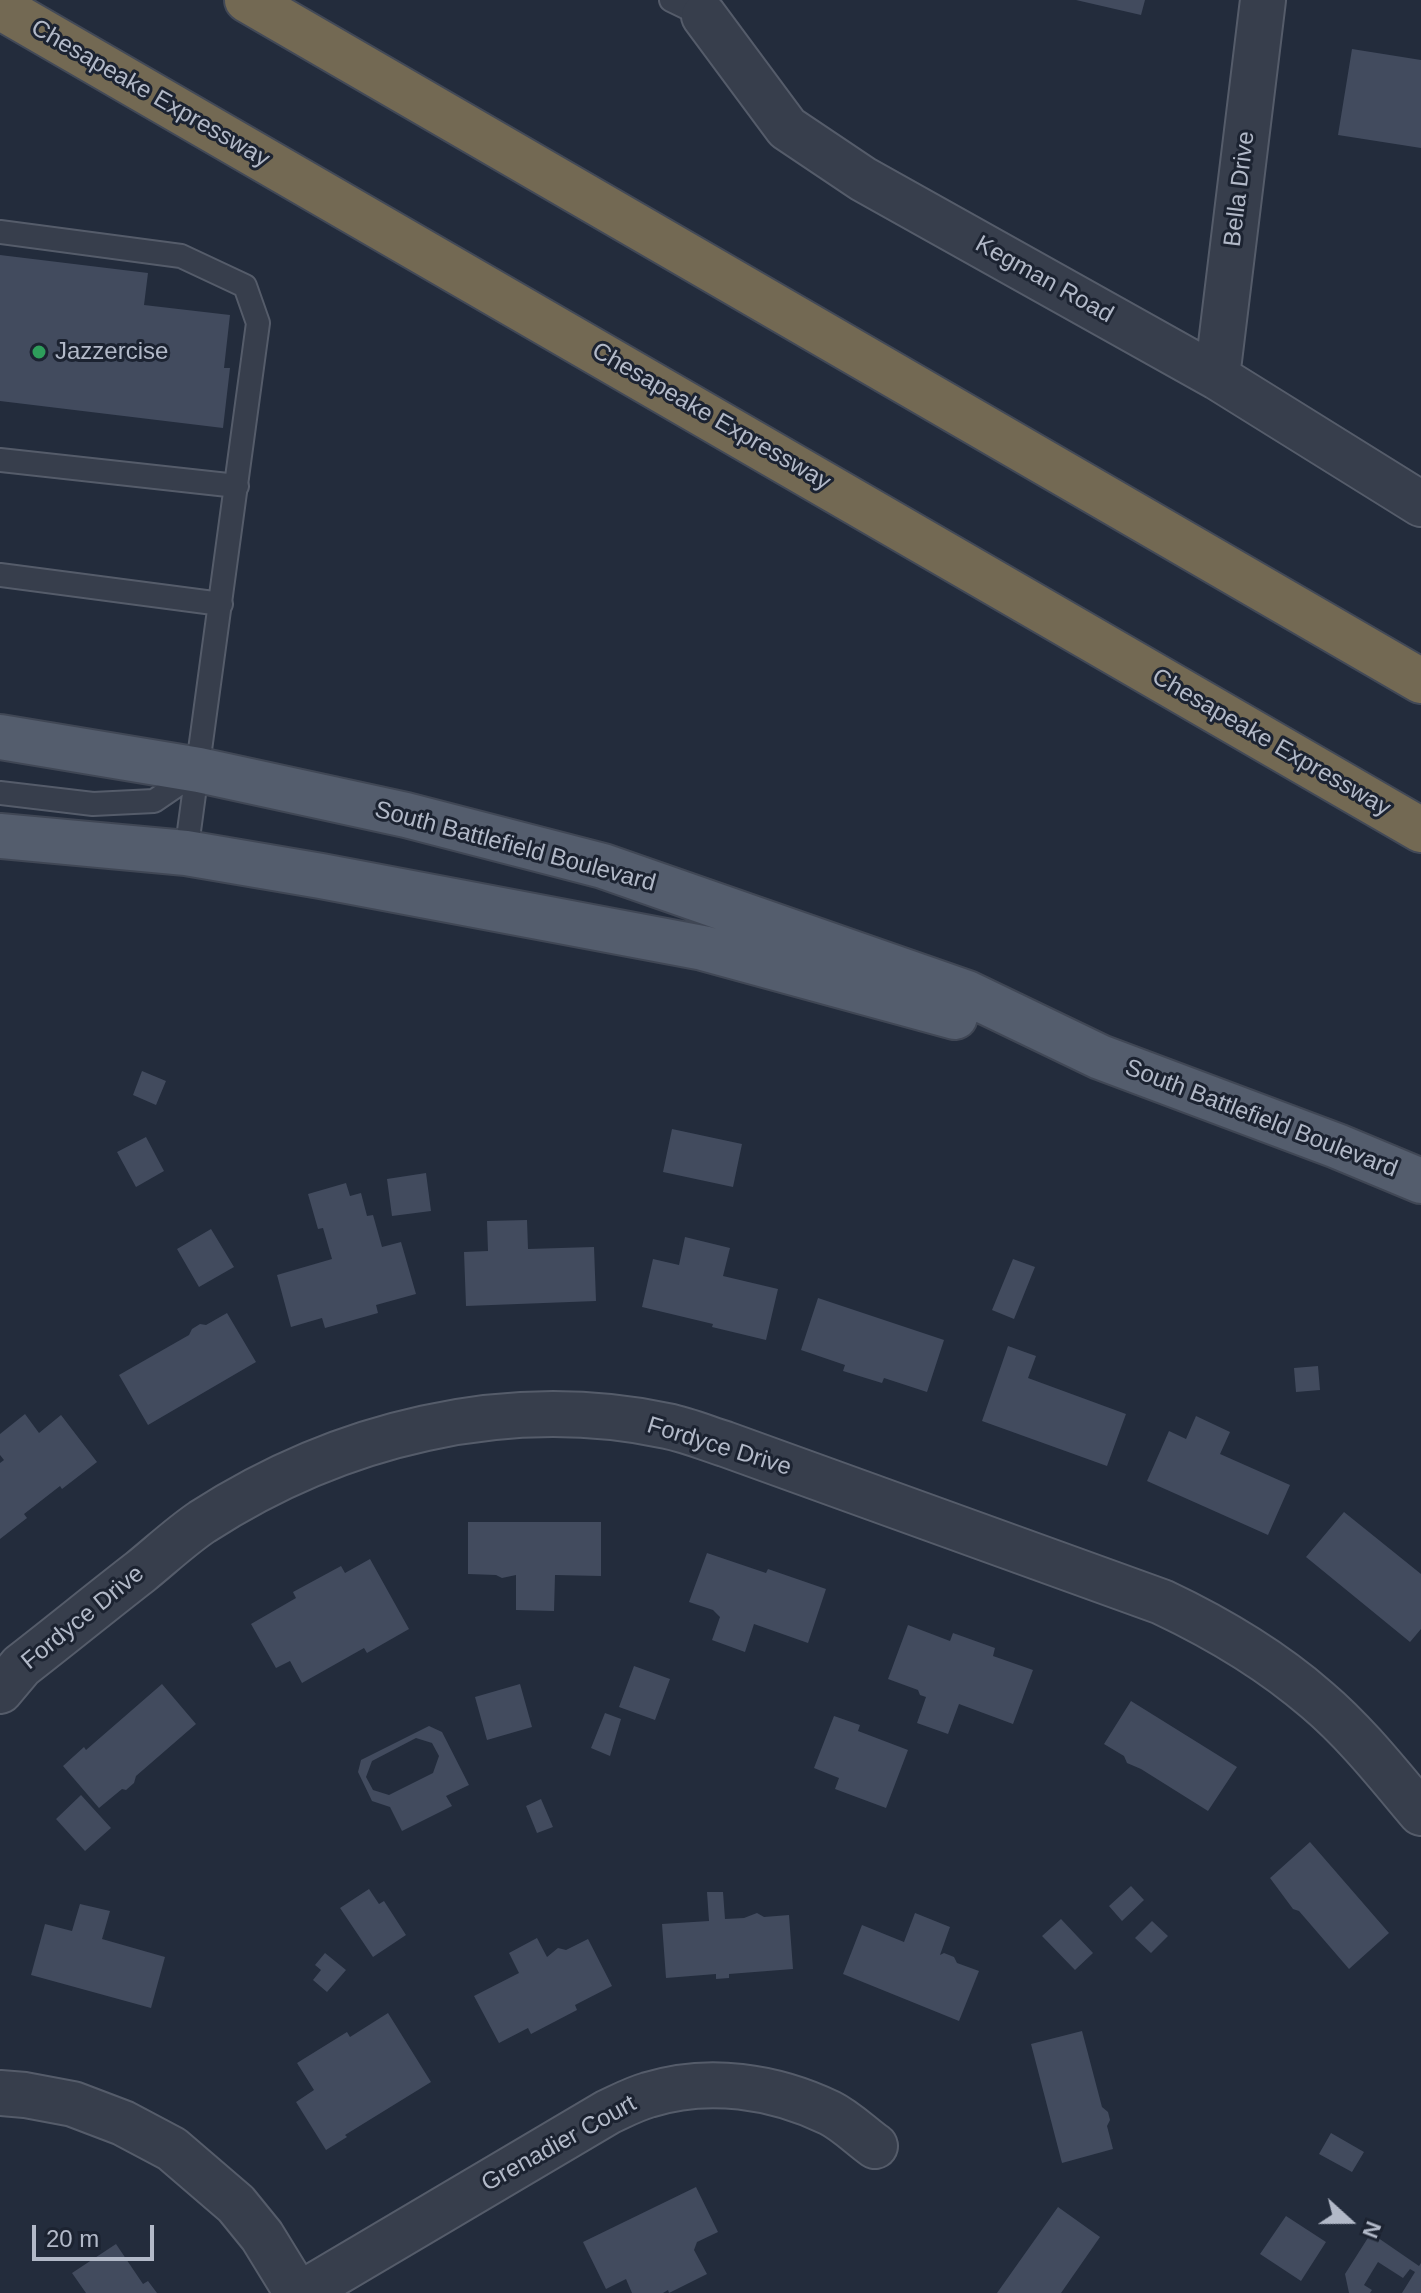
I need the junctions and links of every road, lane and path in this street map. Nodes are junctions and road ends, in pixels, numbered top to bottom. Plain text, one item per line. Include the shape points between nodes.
1 (247, 0) edge
2 (1263, 0) edge
3 (0, 7) edge
4 (687, 8) edge
5 (0, 232) edge
6 (1217, 377) junction
7 (0, 460) edge
8 (237, 486) junction
9 (1421, 504) edge
10 (0, 575) edge
11 (221, 604) junction
12 (1421, 681) edge
13 (0, 737) edge
14 (199, 770) junction
15 (0, 793) edge
16 (1421, 830) edge
17 (0, 836) edge
18 (186, 853) junction
19 (1100, 1057) junction
20 (1421, 1181) edge
21 (0, 1691) edge
22 (1421, 1813) edge
23 (0, 2093) edge
24 (875, 2146) dead end
25 (300, 2293) edge

1 - 12 highway
2 - 6 street, Bella Drive
3 - 16 highway, Chesapeake Expressway
4 - 6 street, Kegman Road via 787,128 863,179
5 - 8 lane via 181,256 245,286 258,323
6 - 9 street, Kegman Road
7 - 8 lane
8 - 11 lane
10 - 11 lane
11 - 14 lane
13 - 14 main road, South Battlefield Boulevard
14 - 15 lane via 154,801 93,804
14 - 18 lane
14 - 19 main road, South Battlefield Boulevard via 406,815 603,866 967,993
17 - 18 main road, South Battlefield Boulevard
18 - 19 main road, South Battlefield Boulevard via 703,948
19 - 20 main road, South Battlefield Boulevard
21 - 22 street, Fordyce Drive via 21,1666 200,1524 265,1485 399,1433 489,1417 612,1417 668,1426 725,1444 1195,1617 1251,1650 1317,1700
23 - 25 street via 73,2104 172,2149 236,2204
24 - 25 street, Grenadier Court via 832,2114 767,2090 730,2084 648,2095 608,2112

